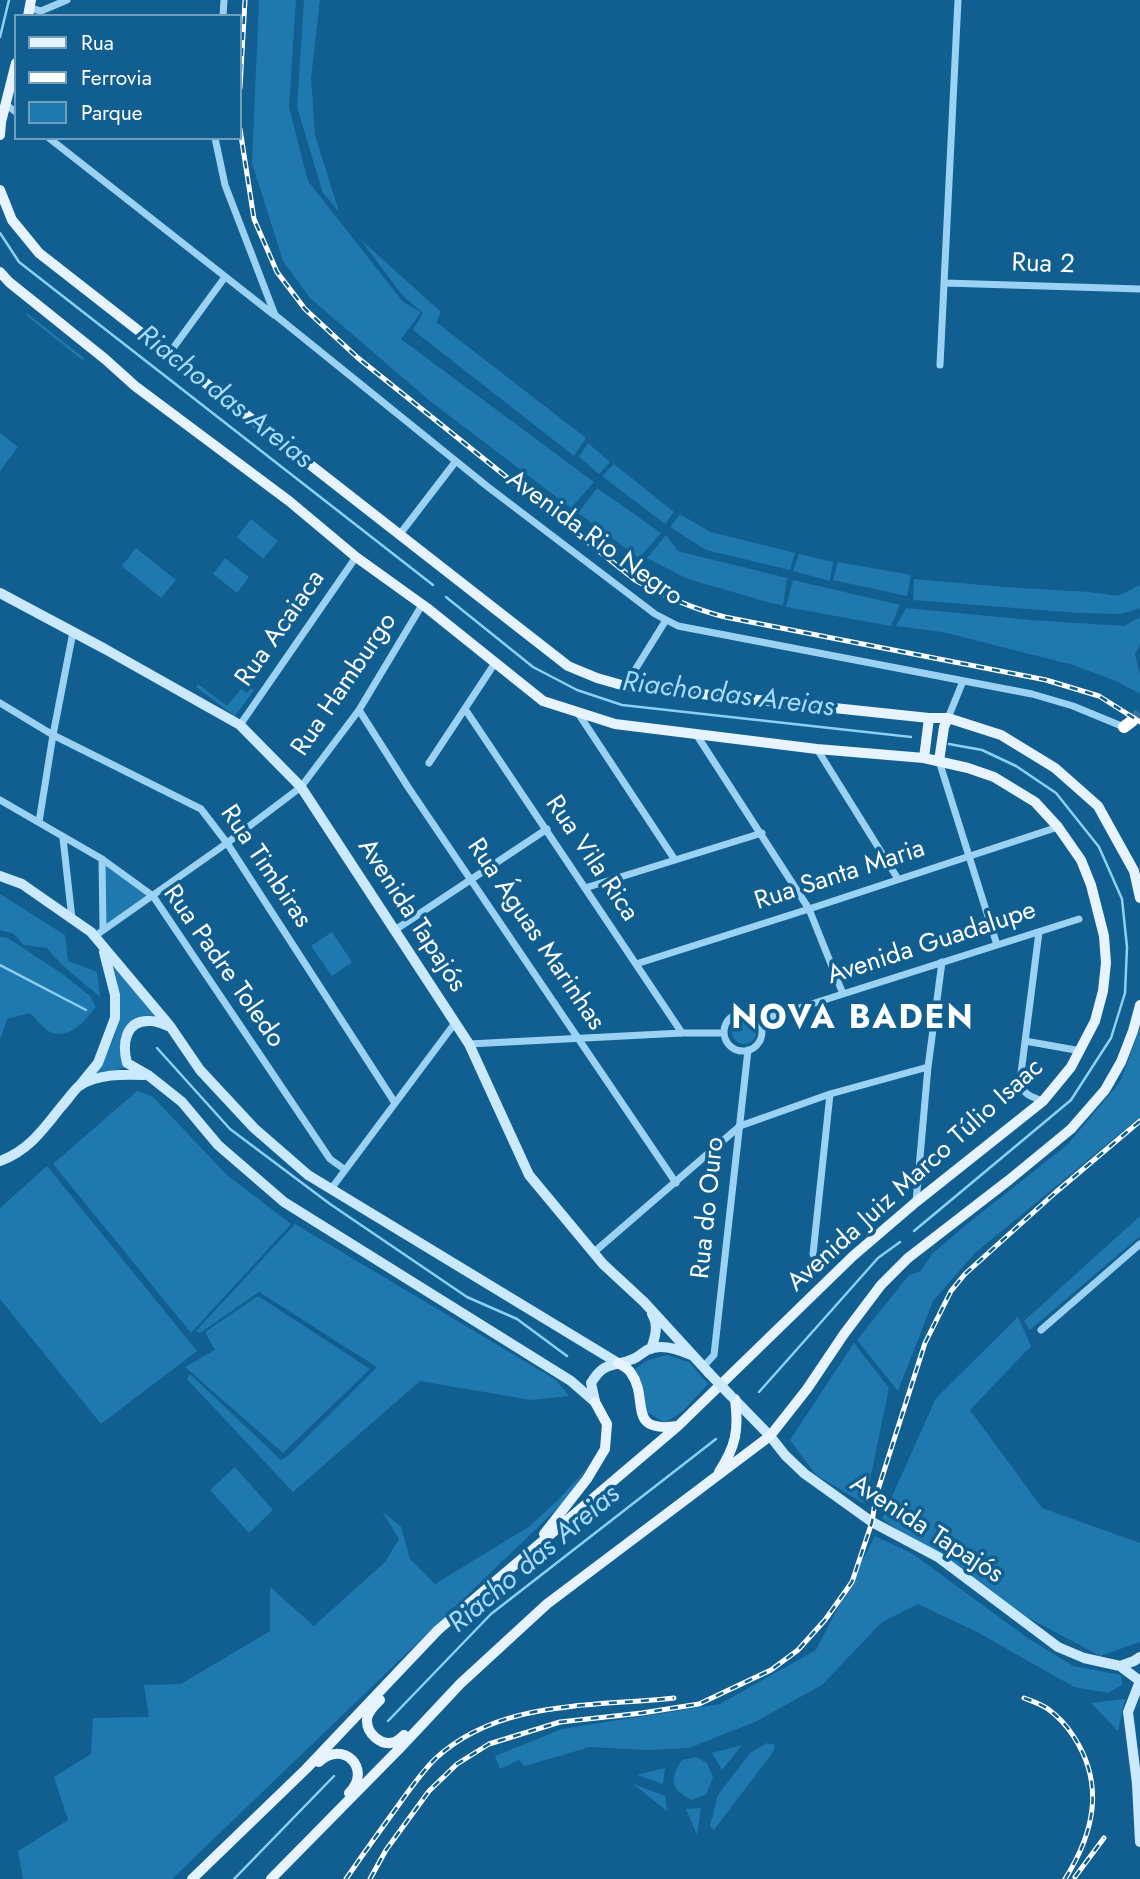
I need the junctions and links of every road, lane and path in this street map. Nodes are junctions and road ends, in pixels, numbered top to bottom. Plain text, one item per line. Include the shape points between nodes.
1 (67, 0) edge
2 (958, 0) edge
3 (32, 9) edge
4 (14, 70) edge
5 (5, 104) junction
6 (14, 111) edge
7 (0, 135) edge
8 (52, 140) edge
9 (215, 140) edge
10 (0, 190) edge
11 (0, 272) edge
12 (225, 276) junction
13 (945, 283) junction
14 (1140, 289) edge
15 (275, 315) junction
16 (168, 355) junction
17 (940, 365) dead end
18 (456, 461) junction
19 (400, 534) junction
20 (356, 557) junction
21 (0, 593) edge
22 (422, 605) junction
23 (666, 620) junction
24 (73, 632) junction
25 (495, 663) junction
26 (963, 681) junction
27 (625, 686) junction
28 (0, 703) edge
29 (464, 709) junction
30 (359, 710) junction
31 (578, 713) junction
32 (929, 718) junction
33 (948, 718) junction
34 (1128, 724) dead end
35 (240, 725) junction
36 (696, 734) junction
37 (53, 735) junction
38 (817, 749) junction
39 (924, 758) junction
40 (939, 761) junction
41 (429, 763) dead end
42 (301, 787) junction
43 (0, 800) edge
44 (39, 822) junction
45 (1058, 827) junction
46 (547, 829) junction
47 (762, 833) junction
48 (62, 838) junction
49 (227, 843) junction
50 (969, 855) junction
51 (102, 859) junction
52 (676, 860) junction
53 (0, 876) edge
54 (471, 878) junction
55 (898, 879) junction
56 (585, 888) junction
57 (153, 896) junction
58 (1140, 898) edge
59 (809, 909) junction
60 (72, 919) junction
61 (1079, 919) dead end
62 (395, 930) junction
63 (1039, 932) junction
64 (99, 933) junction
65 (997, 945) junction
66 (103, 946) junction
67 (942, 962) junction
68 (636, 964) junction
69 (843, 994) junction
70 (1140, 1005) edge
71 (758, 1021) junction
72 (455, 1023) junction
73 (170, 1026) junction
74 (682, 1033) junction
75 (724, 1033) junction
76 (579, 1038) junction
77 (1025, 1041) junction
78 (469, 1044) junction
79 (748, 1050) junction
80 (1081, 1051) junction
81 (928, 1067) junction
82 (148, 1075) junction
83 (78, 1087) junction
84 (830, 1094) junction
85 (1043, 1101) junction
86 (395, 1103) junction
87 (740, 1126) junction
88 (0, 1161) edge
89 (344, 1169) junction
90 (676, 1183) junction
91 (331, 1189) junction
92 (916, 1202) junction
93 (1140, 1244) edge
94 (593, 1252) junction
95 (813, 1254) dead end
96 (644, 1302) junction
97 (1041, 1329) dead end
98 (651, 1349) junction
99 (695, 1357) junction
100 (618, 1363) junction
101 (706, 1370) junction
102 (733, 1398) junction
103 (595, 1402) junction
104 (678, 1426) junction
105 (771, 1436) junction
106 (713, 1480) junction
107 (531, 1551) junction
108 (438, 1630) junction
109 (1140, 1657) edge
110 (1120, 1666) junction
111 (1140, 1681) edge
112 (457, 1687) junction
113 (254, 1819) junction
114 (1140, 1842) edge
115 (305, 1845) junction
116 (192, 1879) edge
117 (271, 1879) edge

1 - 3 street
2 - 13 street
4 - 5 main road
5 - 6 street
5 - 7 main road
8 - 12 street, Avenida Rio Negro
9 - 15 street via 225,185
10 - 16 main road via 12,220 39,253
11 - 20 main road, Avenida Juiz Marco Túlio Isaac via 135,386
12 - 15 street, Avenida Rio Negro
12 - 16 street
13 - 14 street, Rua 2
13 - 17 street
15 - 18 street, Avenida Rio Negro
16 - 19 main road
18 - 19 street
18 - 23 street, Avenida Rio Negro
19 - 27 main road via 568,666
20 - 22 main road, Avenida Juiz Marco Túlio Isaac
20 - 35 street, Rua Acaiaca
21 - 24 main road, Avenida Tapajós
22 - 25 main road, Avenida Juiz Marco Túlio Isaac
22 - 30 street, Rua Hamburgo
23 - 26 street, Avenida Rio Negro
23 - 27 street
24 - 35 main road, Avenida Tapajós
24 - 37 street
25 - 29 street
25 - 31 main road, Avenida Juiz Marco Túlio Isaac via 543,701
26 - 33 street
26 - 34 street, Avenida Rio Negro via 1032,694
27 - 32 main road
28 - 37 street, Rua Timbiras
29 - 41 street
29 - 46 street, Rua Vila Rica
30 - 42 street, Rua Hamburgo
30 - 54 street, Rua Águas Marinhas
31 - 36 main road, Avenida Juiz Marco Túlio Isaac via 615,724
31 - 52 street
32 - 33 main road
32 - 39 main road
33 - 40 main road
33 - 58 main road via 1023,747 1098,806 1134,871
35 - 42 main road, Avenida Tapajós
36 - 38 main road, Avenida Juiz Marco Túlio Isaac
36 - 47 street
37 - 44 street
37 - 49 street, Rua Timbiras via 201,809
38 - 39 main road, Avenida Juiz Marco Túlio Isaac
38 - 55 street
39 - 40 main road, Avenida Juiz Marco Túlio Isaac
40 - 45 main road, Avenida Juiz Marco Túlio Isaac via 994,777 1035,802
40 - 50 street
42 - 49 street, Rua Hamburgo
42 - 62 main road, Avenida Tapajós
43 - 44 street, Rua Padre Toledo
44 - 48 street, Rua Padre Toledo
45 - 50 street, Rua Santa Maria
45 - 80 main road, Avenida Juiz Marco Túlio Isaac via 1081,860 1104,936 1103,991
46 - 54 street
46 - 56 street, Rua Vila Rica
47 - 52 street
47 - 59 street
48 - 51 street, Rua Padre Toledo
48 - 60 street
49 - 57 street, Rua Hamburgo
49 - 86 street, Rua Timbiras
50 - 55 street, Rua Santa Maria
50 - 65 street
51 - 57 street, Rua Padre Toledo
51 - 64 street
52 - 56 street
53 - 60 main road via 22,884
54 - 62 street
54 - 76 street, Rua Águas Marinhas
55 - 59 street, Rua Santa Maria
56 - 68 street, Rua Vila Rica
57 - 64 street, Rua Hamburgo
57 - 89 street, Rua Padre Toledo via 330,1159
59 - 68 street, Rua Santa Maria
59 - 69 street
60 - 64 main road
61 - 63 street, Avenida Guadalupe
62 - 72 main road, Avenida Tapajós
63 - 65 street, Avenida Guadalupe
63 - 77 street
64 - 66 main road
65 - 67 street, Avenida Guadalupe
66 - 73 main road
66 - 83 main road via 115,995 115,1018 98,1063
67 - 69 street, Avenida Guadalupe
67 - 81 street
68 - 74 street, Rua Vila Rica
69 - 71 street, Avenida Guadalupe
70 - 105 main road via 1121,1062 1105,1090 1071,1129 908,1258 881,1285
71 - 75 street via 737,1013 727,1021
71 - 79 street via 760,1038
72 - 78 main road, Avenida Tapajós
72 - 86 street
73 - 82 main road via 144,1021 125,1037 127,1063
73 - 91 main road via 200,1070 254,1128
74 - 75 street
74 - 76 street
75 - 79 street via 732,1047
76 - 78 street
76 - 90 street, Rua Águas Marinhas
77 - 80 street
77 - 85 street via 1020,1081 1023,1091
78 - 94 main road, Avenida Tapajós via 528,1175
79 - 87 street, Rua do Ouro
80 - 85 main road, Avenida Juiz Marco Túlio Isaac
81 - 84 street
81 - 92 street
82 - 83 main road via 119,1074
82 - 103 main road via 284,1202 571,1381
83 - 88 main road via 37,1137
84 - 87 street
84 - 95 street
85 - 92 main road, Avenida Juiz Marco Túlio Isaac
86 - 89 street
87 - 90 street
87 - 101 street, Rua do Ouro via 714,1354
89 - 91 street
90 - 94 street
91 - 100 main road
92 - 104 main road, Avenida Juiz Marco Túlio Isaac via 853,1256
93 - 97 street
94 - 96 main road, Avenida Tapajós
96 - 98 main road via 655,1318
96 - 99 main road, Avenida Tapajós
98 - 99 main road via 664,1347
98 - 100 main road
99 - 101 main road, Avenida Tapajós
100 - 103 main road via 603,1368 591,1383
100 - 104 main road via 635,1379 647,1422 654,1427
101 - 102 main road, Avenida Tapajós, bridge
102 - 105 main road, Avenida Tapajós
102 - 106 main road via 736,1438
103 - 107 main road via 607,1424 605,1449
104 - 107 main road, Avenida Juiz Marco Túlio Isaac
105 - 106 main road
105 - 110 main road, Avenida Tapajós via 805,1474 872,1522 938,1556 1058,1647
106 - 112 main road via 547,1604
107 - 108 main road, Avenida Juiz Marco Túlio Isaac
108 - 112 main road via 409,1670 371,1709 369,1730 376,1739 396,1742
108 - 113 main road, Avenida Juiz Marco Túlio Isaac
109 - 110 main road
110 - 111 main road, Avenida Tapajós
111 - 114 main road via 1128,1712
112 - 115 main road
113 - 115 main road via 279,1804 323,1759 343,1754 358,1768 354,1788
113 - 116 main road, Avenida Juiz Marco Túlio Isaac
115 - 117 main road

